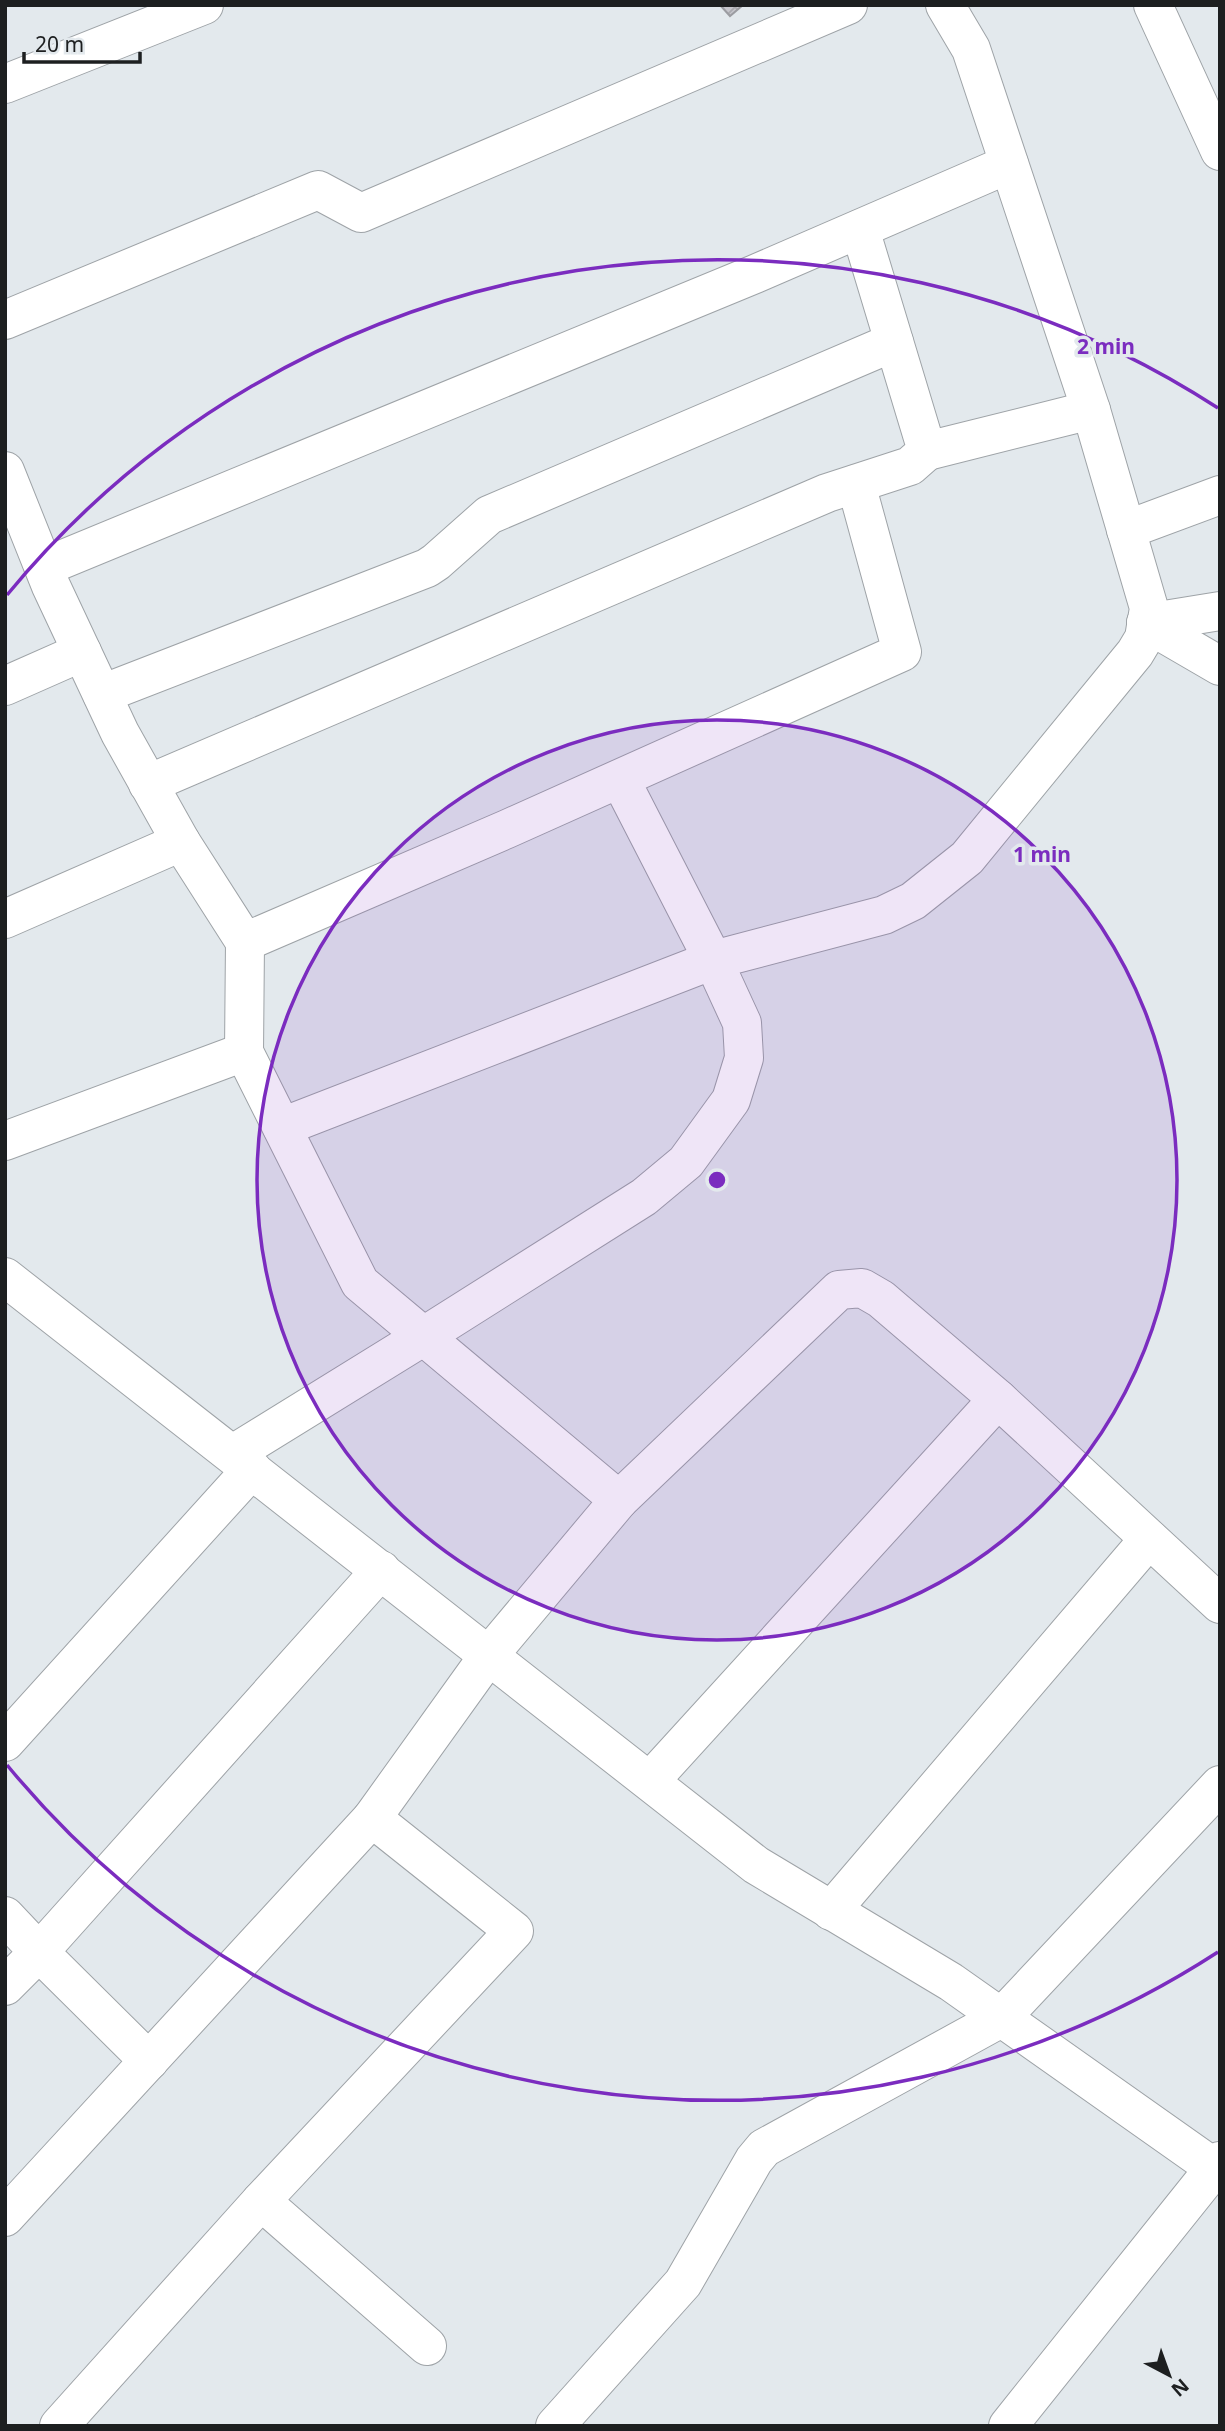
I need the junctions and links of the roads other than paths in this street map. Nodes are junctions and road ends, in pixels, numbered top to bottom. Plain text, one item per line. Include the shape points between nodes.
1 (204, 5) edge
2 (848, 5) edge
3 (945, 5) edge
4 (1153, 5) edge
5 (5, 84) edge
6 (1218, 142) edge
7 (1009, 164) junction
8 (860, 229) junction
9 (5, 320) edge
10 (894, 342) junction
11 (1091, 410) junction
12 (927, 451) junction
13 (5, 471) edge
14 (856, 484) junction
15 (1220, 495) edge
16 (1126, 530) junction
17 (44, 567) junction
18 (1220, 611) edge
19 (1146, 622) junction
20 (82, 652) junction
21 (1220, 666) edge
22 (5, 686) edge
23 (102, 694) junction
24 (620, 779) junction
25 (148, 784) junction
26 (181, 842) junction
27 (5, 919) edge
28 (244, 942) junction
29 (713, 960) junction
30 (244, 1052) junction
31 (282, 1127) junction
32 (5, 1141) edge
33 (5, 1277) edge
34 (424, 1336) junction
35 (998, 1399) junction
36 (242, 1462) junction
37 (618, 1500) junction
38 (1149, 1539) junction
39 (381, 1570) junction
40 (1220, 1604) edge
41 (489, 1655) junction
42 (5, 1742) edge
43 (650, 1782) junction
44 (1220, 1785) edge
45 (372, 1818) junction
46 (831, 1911) junction
47 (5, 1916) edge
48 (38, 1952) junction
49 (5, 1986) edge
50 (1001, 2018) junction
51 (149, 2061) junction
52 (1218, 2167) edge
53 (261, 2201) junction
54 (5, 2217) edge
55 (427, 2346) dead end
56 (59, 2426) edge
57 (555, 2426) edge
58 (1008, 2426) edge

1 - 5 street
2 - 9 street via 361,213 318,190
3 - 7 street via 971,49
4 - 6 street
7 - 8 street
7 - 11 street
8 - 10 street
8 - 17 street
10 - 12 street
10 - 23 street via 489,515 427,568
11 - 12 street
11 - 16 street
12 - 14 street via 910,466
13 - 17 street
14 - 24 street via 902,652
14 - 25 street
15 - 16 street
16 - 19 street via 1149,607
17 - 20 street
18 - 19 street
19 - 21 street
19 - 29 street via 1135,653 967,858 945,877 884,915
20 - 22 street
20 - 23 street
23 - 25 street
24 - 28 street
24 - 29 street
25 - 26 street
26 - 27 street
26 - 28 street
28 - 30 street
29 - 31 street
29 - 34 street via 742,1023 744,1058 731,1100 687,1162 644,1197
30 - 31 street
30 - 32 street
31 - 34 street via 360,1283
33 - 36 street
34 - 36 street
34 - 37 street
35 - 37 street via 880,1299 862,1288 839,1290
35 - 38 street
35 - 43 street
36 - 39 street
36 - 42 street
37 - 41 street
38 - 40 street
38 - 46 street
39 - 41 street
39 - 48 street
41 - 43 street
41 - 45 street
43 - 46 street via 756,1865
44 - 50 street
45 - 51 street
45 - 53 street via 514,1931
46 - 50 street via 951,1982
47 - 48 street
48 - 49 street
48 - 51 street
50 - 52 street
50 - 57 street via 764,2148 683,2283
51 - 54 street
52 - 58 street
53 - 55 street
53 - 56 street

